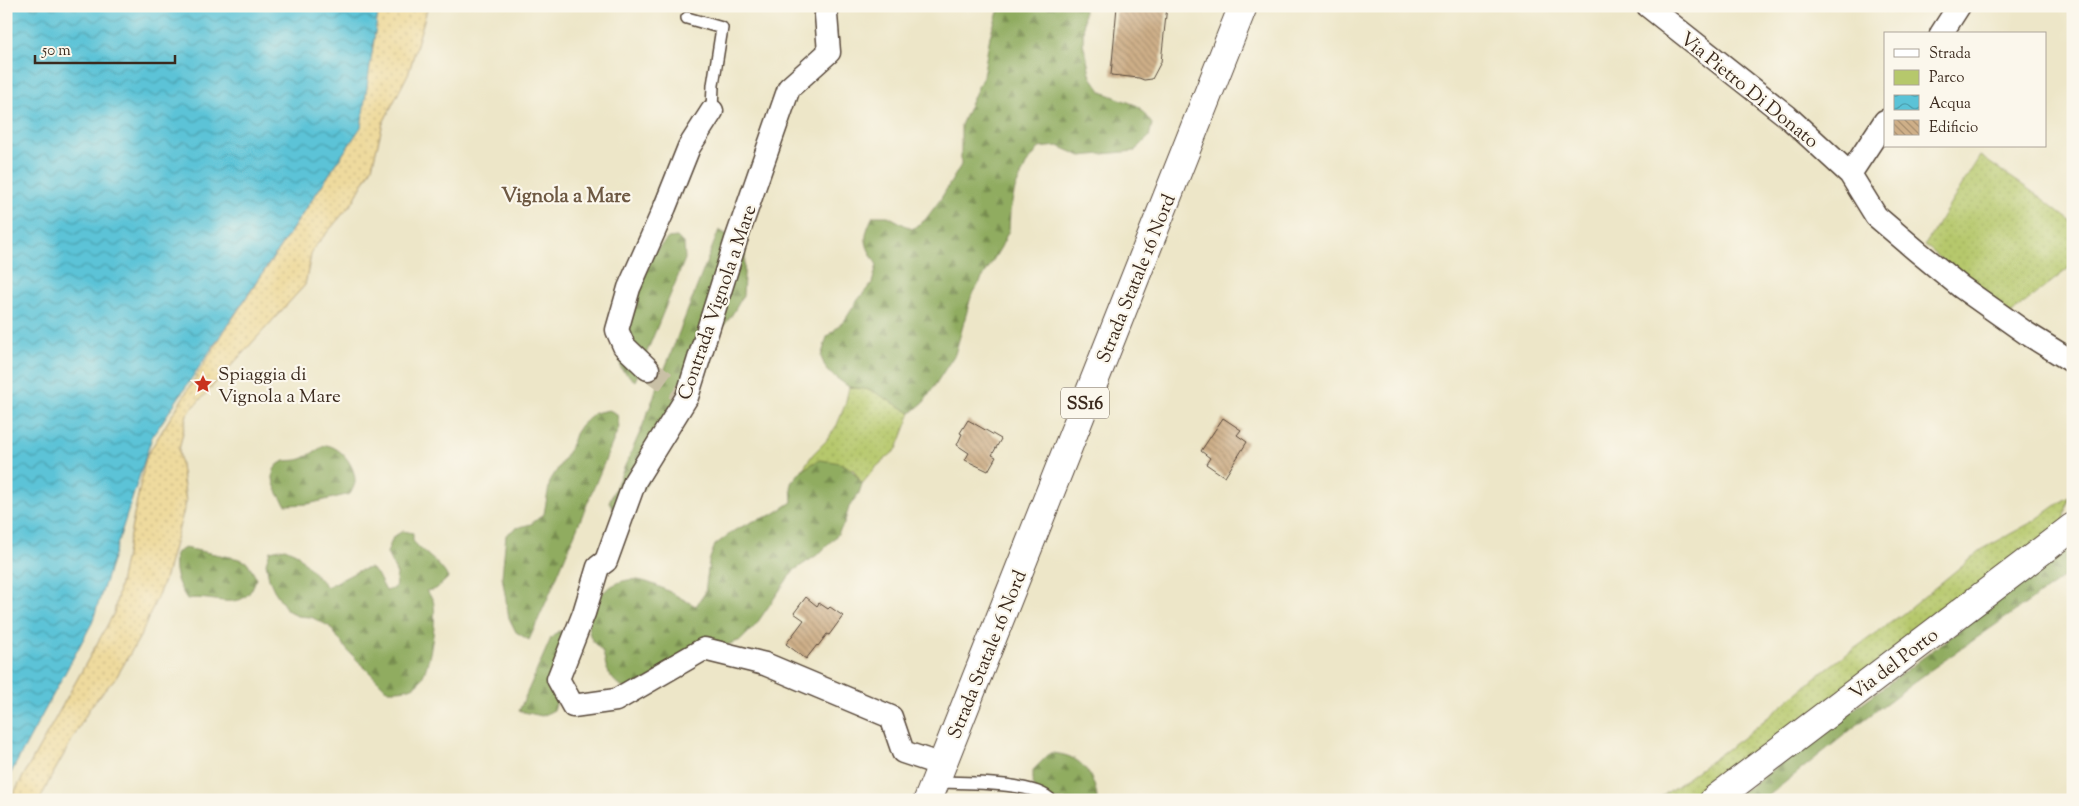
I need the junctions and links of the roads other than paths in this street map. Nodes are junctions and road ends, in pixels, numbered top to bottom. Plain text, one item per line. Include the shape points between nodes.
1 (828, 6) edge
2 (1243, 6) edge
3 (1648, 6) edge
4 (1959, 6) edge
5 (687, 18) dead end
6 (1942, 32) edge
7 (712, 111) joint
8 (1884, 122) edge
9 (1850, 174) junction
10 (2073, 362) edge
11 (648, 369) tunnel mouth
12 (2073, 527) edge
13 (935, 782) edge
14 (1051, 800) edge
15 (1714, 800) edge

1 - 13 street, Contrada Vignola a Mare via 829,52 789,88 736,240 687,397 635,481 606,561 598,567 558,679 572,706 616,700 704,649 765,664 891,717 903,752
2 - 13 main road, Strada Statale 16 Nord / SS16
3 - 9 street, Via Pietro Di Donato via 1787,116
4 - 6 street
5 - 7 lane via 722,28
7 - 11 street via 689,147 629,288 617,330 624,346
8 - 9 street
9 - 10 street, Via Pietro Di Donato via 1876,216 1903,239 1961,287
12 - 15 main road, Via del Porto
13 - 14 lane via 1025,788

